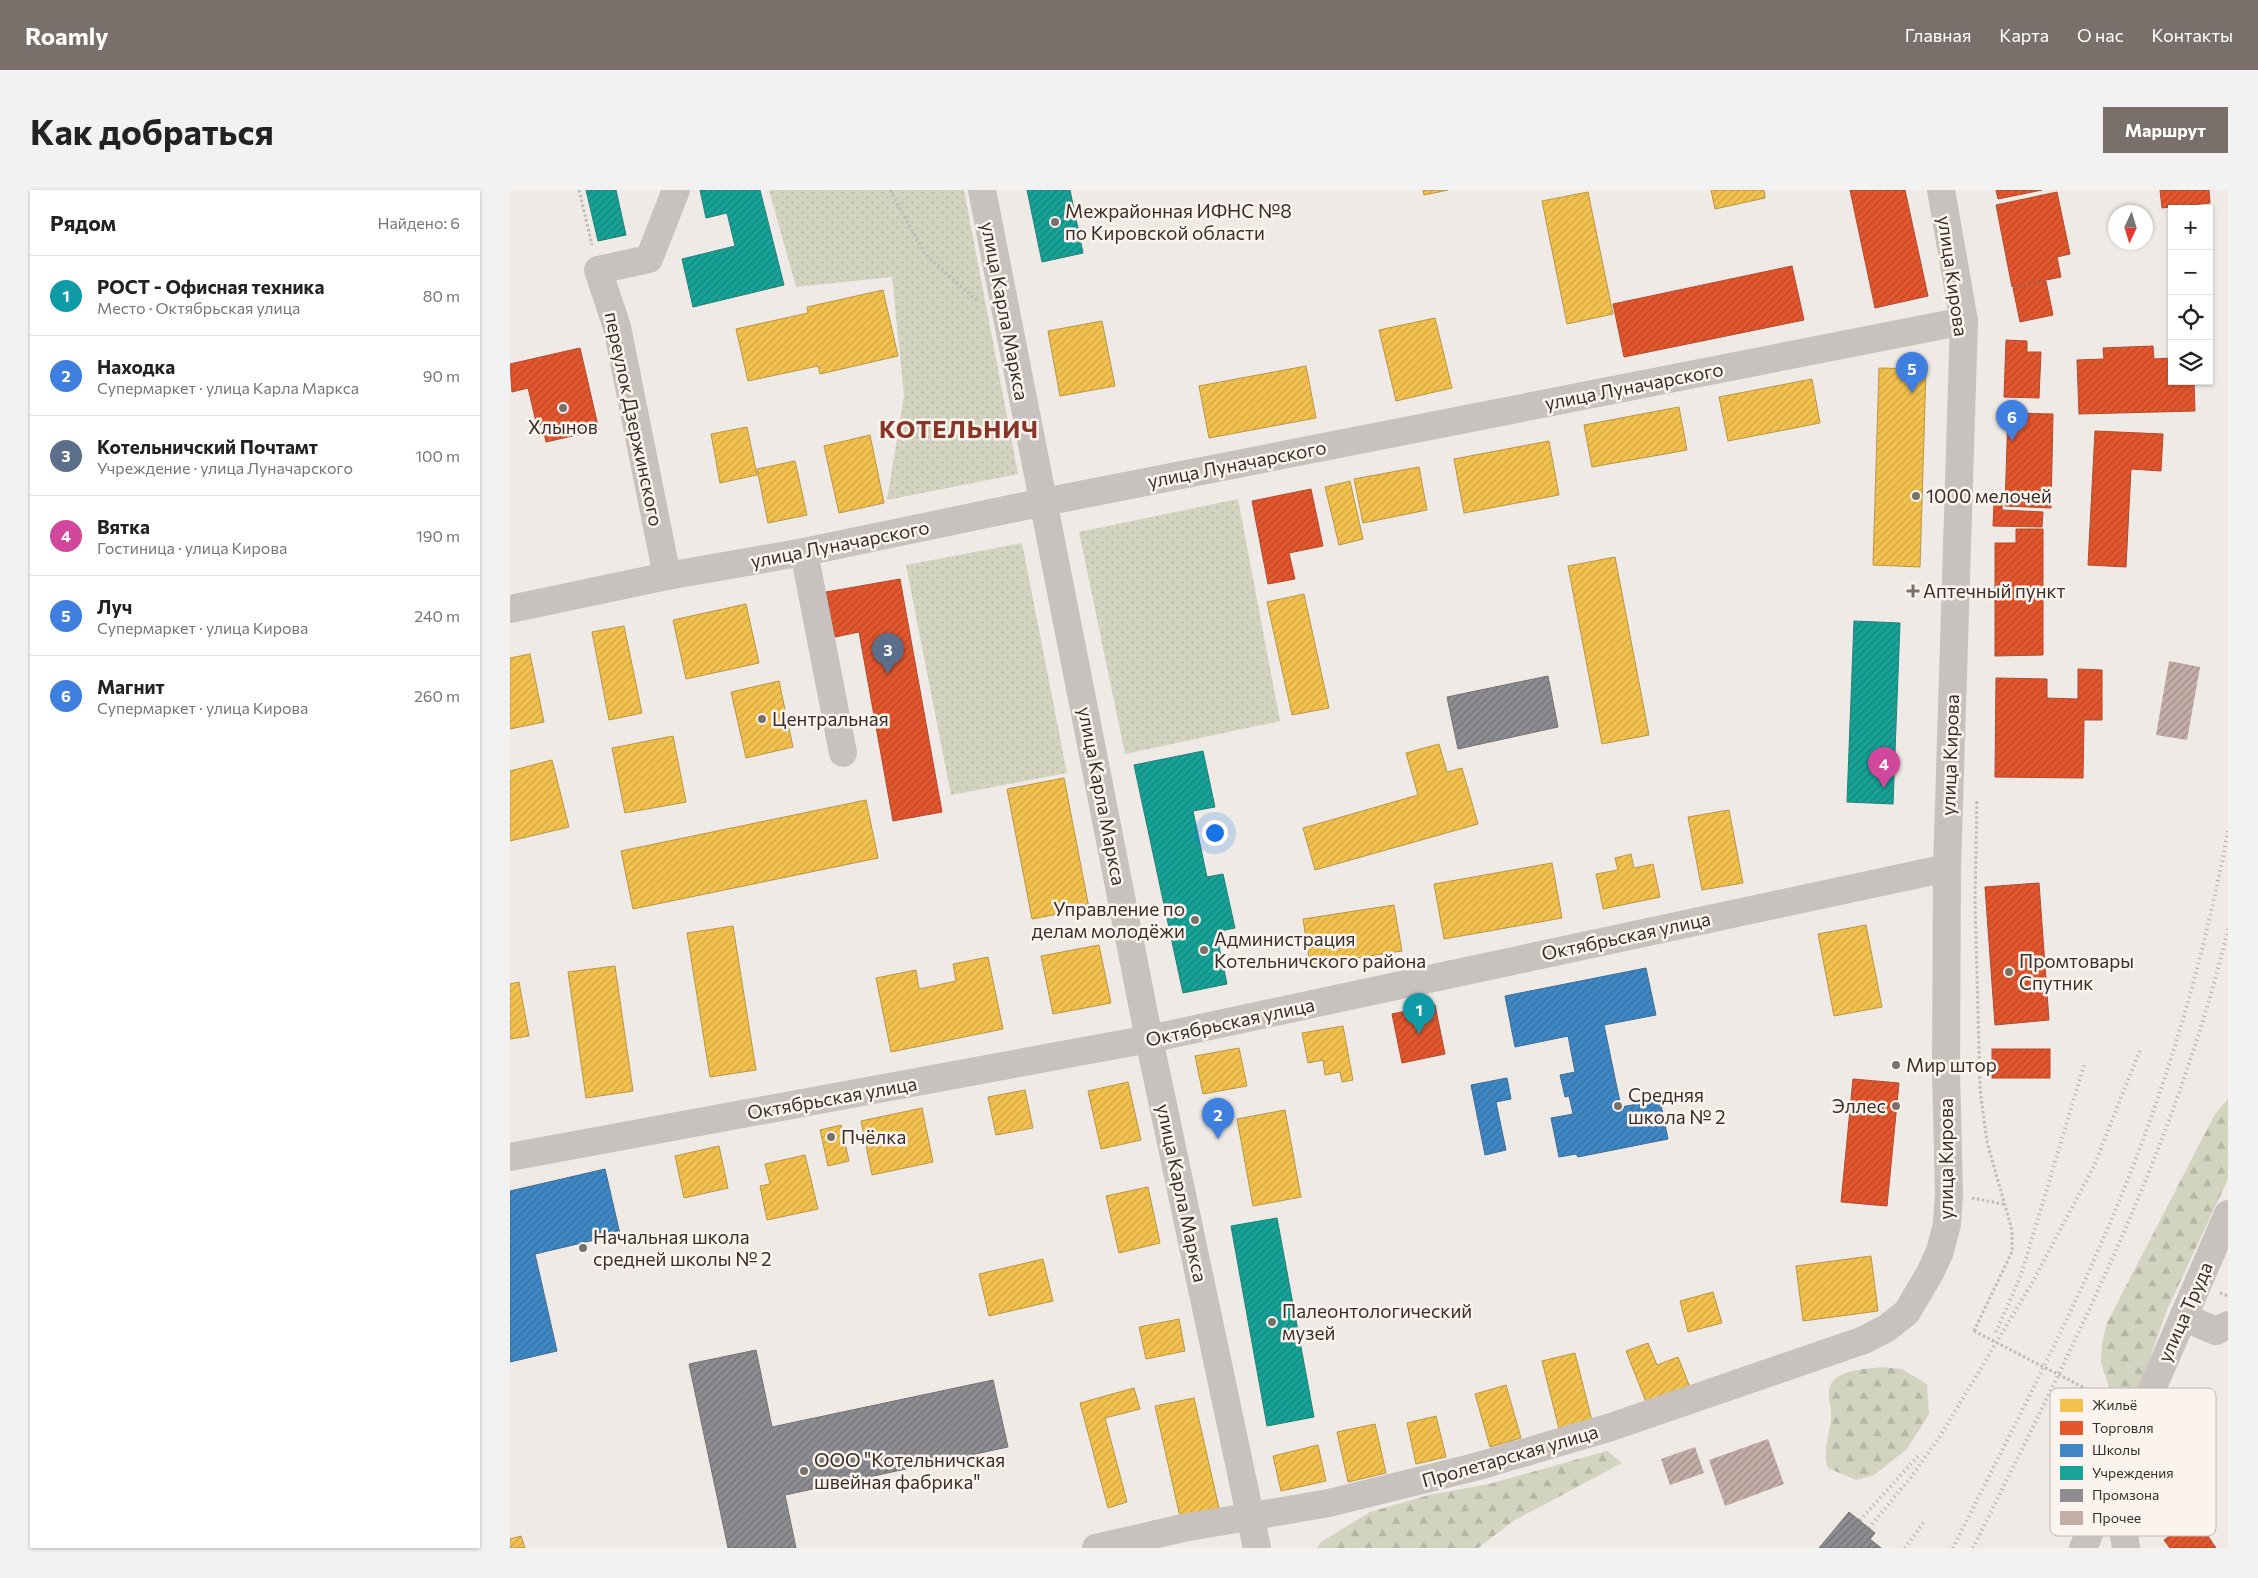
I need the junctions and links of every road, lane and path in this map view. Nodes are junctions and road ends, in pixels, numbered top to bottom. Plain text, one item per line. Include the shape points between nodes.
1 (579, 190) edge
2 (676, 190) edge
3 (890, 190) edge
4 (982, 190) edge
5 (1941, 190) edge
6 (598, 270) junction
7 (980, 304) dead end
8 (1964, 321) junction
9 (1044, 502) junction
10 (804, 552) junction
11 (667, 576) junction
12 (510, 609) edge
13 (844, 753) dead end
14 (1977, 794) dead end
15 (1947, 868) junction
16 (1149, 1040) junction
17 (510, 1157) edge
18 (2228, 1214) edge
19 (1907, 1312) joint
20 (2183, 1317) junction
21 (2224, 1333) edge
22 (2084, 1388) edge
23 (2151, 1388) edge
24 (1250, 1516) junction
25 (2087, 1536) edge
26 (1096, 1548) edge
27 (1257, 1548) edge
28 (2082, 1548) edge

1 - 6 path
2 - 6 street via 649,259
3 - 7 path via 925,254
4 - 9 street, улица Карла Маркса
5 - 8 street, улица Кирова
6 - 11 street, переулок Дзержинского via 617,327
8 - 9 street, улица Луначарского
8 - 15 street, улица Кирова
9 - 10 street, улица Луначарского
9 - 16 street, улица Карла Маркса
10 - 11 street, улица Луначарского
10 - 13 street
11 - 12 street, улица Луначарского
14 - 22 path, bridge via 1975,902 1980,1089 1987,1142 2012,1230 2012,1252 1974,1331
15 - 16 street, Октябрьская улица
15 - 19 street, улица Кирова via 1947,1224 1937,1258
16 - 17 street, Октябрьская улица
16 - 24 street, улица Карла Маркса
18 - 20 street, улица Труда
19 - 24 street, Пролетарская улица via 1864,1340 1611,1427 1475,1467 1329,1502
20 - 21 street
20 - 23 street, улица Труда
24 - 26 street, Пролетарская улица
24 - 27 street, улица Карла Маркса
25 - 28 street, улица Труда

